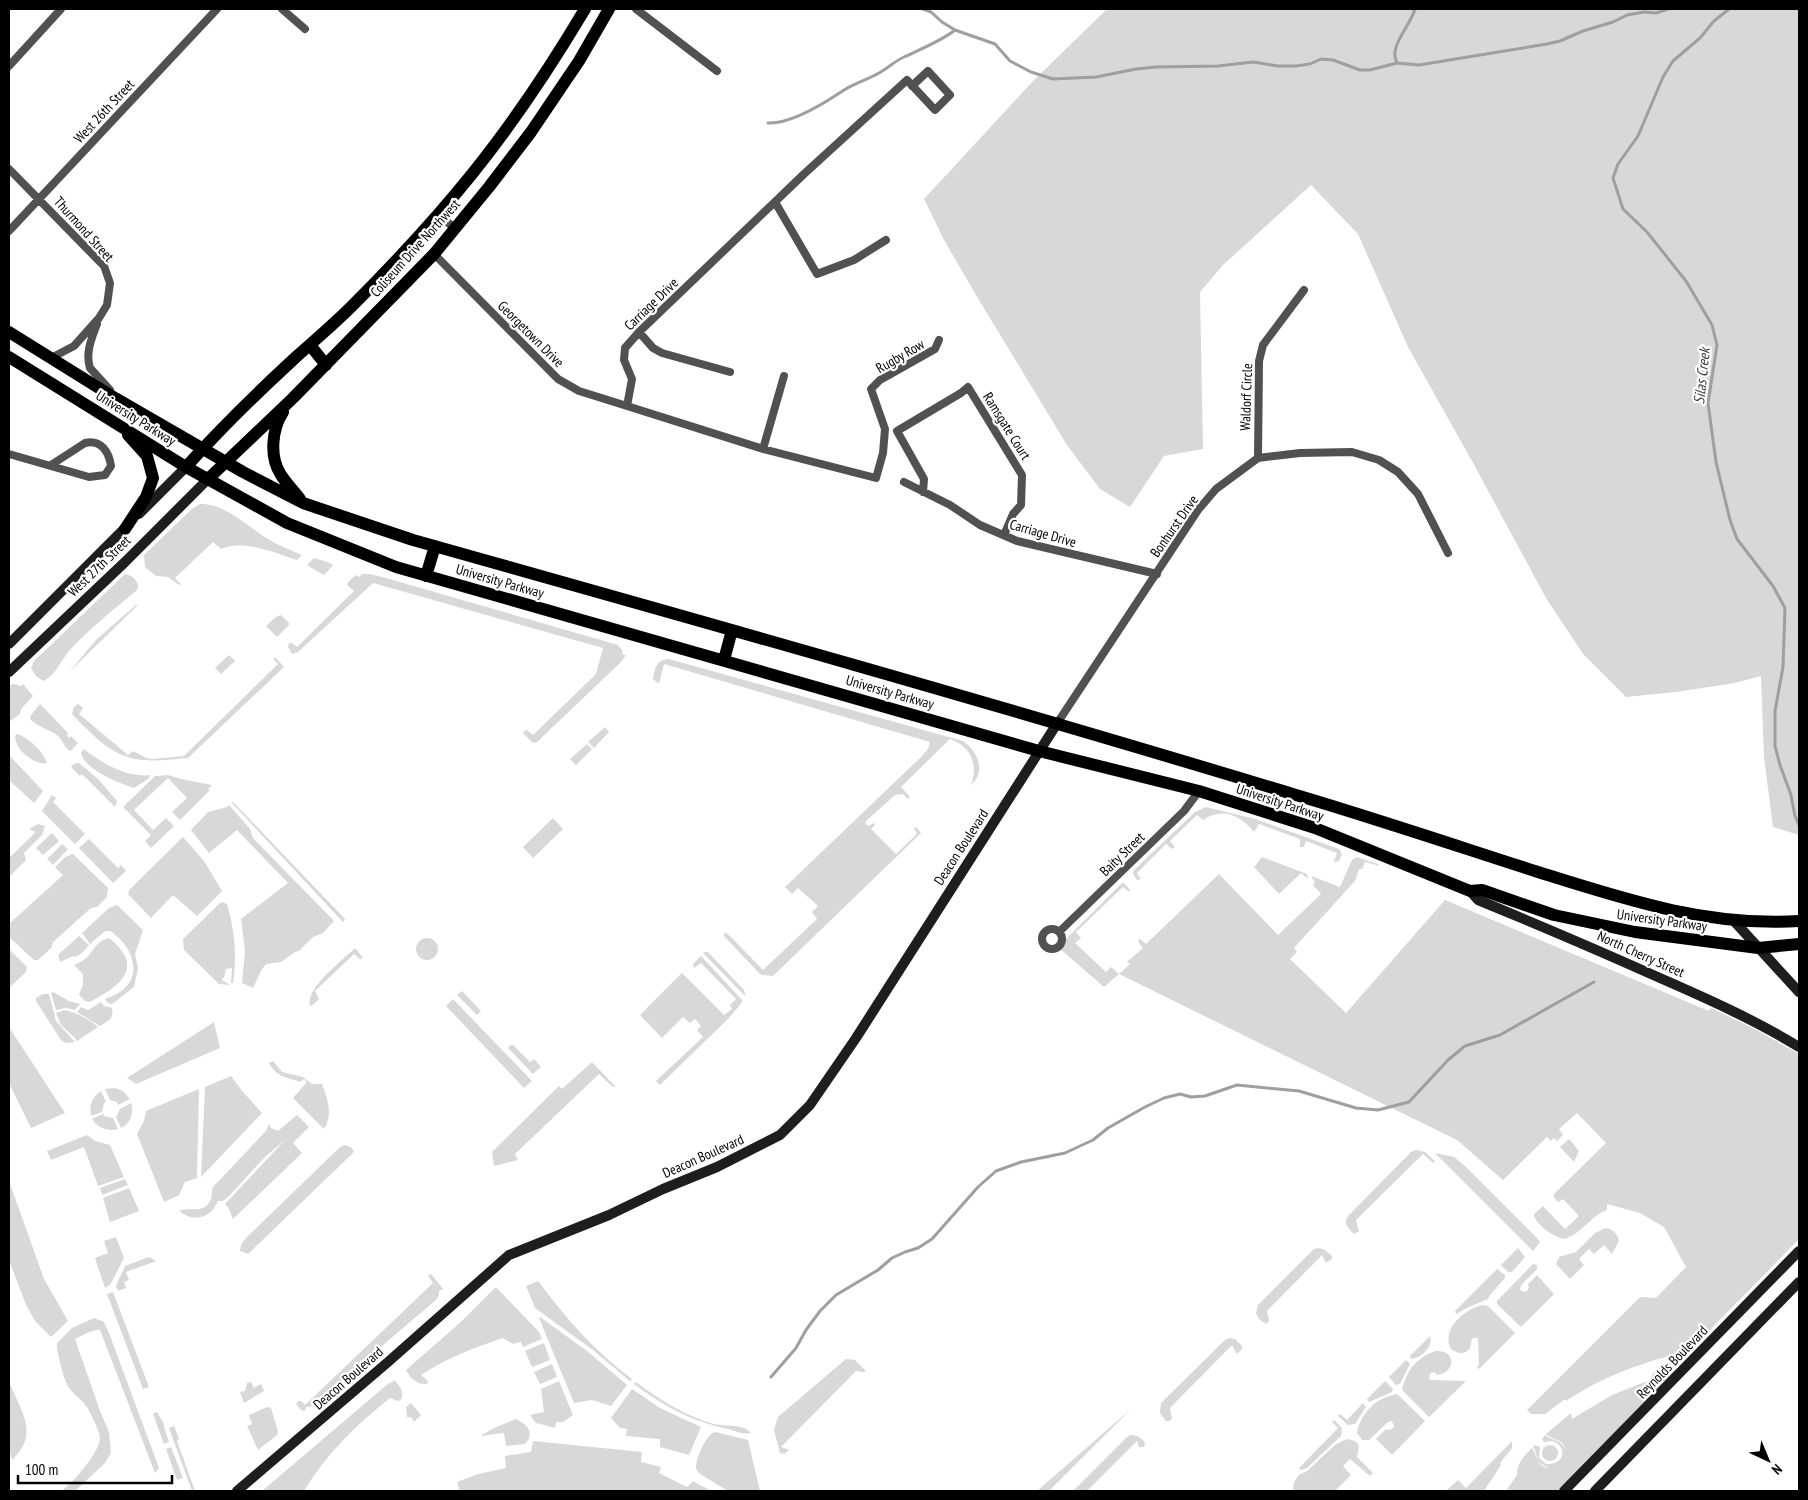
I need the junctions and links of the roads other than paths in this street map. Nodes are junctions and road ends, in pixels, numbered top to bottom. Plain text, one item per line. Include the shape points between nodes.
1 (60, 9) edge
2 (217, 9) edge
3 (282, 9) edge
4 (585, 9) edge
5 (609, 9) edge
6 (636, 9) edge
7 (305, 29) dead end
8 (9, 66) edge
9 (717, 71) dead end
10 (910, 83) junction
11 (9, 169) edge
12 (40, 199) junction
13 (775, 202) junction
14 (438, 215) junction
15 (455, 228) junction
16 (9, 231) edge
17 (886, 240) dead end
18 (434, 254) junction
19 (1304, 290) dead end
20 (99, 318) junction
21 (9, 332) edge
22 (639, 332) junction
23 (940, 340) dead end
24 (310, 345) junction
25 (9, 357) edge
26 (51, 358) junction
27 (326, 365) junction
28 (730, 372) dead end
29 (784, 376) dead end
30 (115, 398) junction
31 (291, 401) junction
32 (627, 406) junction
33 (118, 424) junction
34 (202, 448) junction
35 (763, 449) junction
36 (9, 454) edge
37 (1258, 458) junction
38 (225, 463) junction
39 (51, 465) junction
40 (186, 467) junction
41 (208, 479) junction
42 (904, 482) dead end
43 (923, 492) junction
44 (303, 503) junction
45 (124, 529) junction
46 (1004, 535) junction
47 (434, 546) junction
48 (1448, 553) dead end
49 (1156, 574) junction
50 (426, 576) junction
51 (732, 630) junction
52 (9, 644) edge
53 (724, 660) junction
54 (9, 672) edge
55 (1058, 722) junction
56 (1039, 751) junction
57 (1199, 791) junction
58 (1470, 891) junction
59 (1734, 921) junction
60 (1799, 921) edge
61 (1059, 932) dead end
62 (1799, 944) edge
63 (1758, 948) junction
64 (1799, 992) edge
65 (1799, 1047) edge
66 (1799, 1251) edge
67 (1799, 1282) edge
68 (237, 1491) edge
69 (1564, 1491) edge
70 (1595, 1491) edge

1 - 8 street
2 - 12 street, West 26th Street
3 - 7 street
4 - 14 main road, Coliseum Drive Northwest via 514,120
5 - 15 main road, Coliseum Drive Northwest via 531,132
6 - 9 street
10 - 10 street, Carriage Drive via 935,110 950,95 928,71
10 - 13 street, Carriage Drive
11 - 12 street, Thurmond Street
12 - 16 street, West 26th Street
12 - 20 street, Thurmond Street via 104,266 110,283 109,295
13 - 17 street via 817,274 854,260
13 - 22 street, Carriage Drive
14 - 15 street
14 - 24 main road, Coliseum Drive Northwest via 351,307
15 - 18 main road, Coliseum Drive Northwest
18 - 27 main road, Coliseum Drive Northwest
18 - 32 street, Georgetown Drive via 558,378 579,391
19 - 37 street, Waldorf Circle via 1263,346 1259,362
20 - 26 street, Thurmond Street via 74,346
20 - 30 street, Thurmond Street via 88,363
21 - 26 main road, University Parkway
22 - 28 street via 662,353
22 - 32 street, Carriage Drive via 625,348 624,360 632,379
23 - 35 street, Rugby Row via 935,349 880,380 872,389 884,429 883,453 876,478
24 - 27 main road
24 - 34 main road, Coliseum Drive Northwest
25 - 33 main road, University Parkway
26 - 30 main road, University Parkway
27 - 31 main road, Coliseum Drive Northwest
29 - 35 street
30 - 34 main road, University Parkway
31 - 38 main road, Coliseum Drive Northwest
31 - 44 main road via 278,420 274,456 280,474
32 - 35 street
33 - 40 main road, University Parkway
33 - 45 main road via 147,456 153,478 146,497
34 - 38 main road, University Parkway
34 - 40 main road, West 27th Street
36 - 39 street
37 - 48 street via 1338,451 1379,460 1398,472 1418,494
37 - 49 street, Bonhurst Drive via 1216,489 1198,510
38 - 41 main road, Coliseum Drive Northwest
38 - 44 main road, University Parkway
39 - 39 street via 90,477 105,475 111,466 110,454 102,446 85,443
40 - 41 main road, University Parkway
40 - 45 street, West 27th Street
41 - 50 main road, University Parkway via 287,523
41 - 54 street, West 27th Street
42 - 43 street, Carriage Drive
43 - 46 street, Carriage Drive
43 - 46 street, Ramsgate Court via 924,478 897,431 968,387 1022,475 1021,505 1013,514
44 - 47 main road, University Parkway
45 - 52 street, West 27th Street
46 - 49 street, Carriage Drive via 1017,541
47 - 50 main road
47 - 51 main road, University Parkway
49 - 55 street, Bonhurst Drive
50 - 53 main road, University Parkway
51 - 53 main road
51 - 55 main road, University Parkway
53 - 56 main road, University Parkway
55 - 56 street, Deacon Boulevard
55 - 59 main road, University Parkway via 1615,896 1702,917
56 - 57 main road, University Parkway
56 - 68 street, Deacon Boulevard via 810,1105 780,1135 609,1215 508,1255
57 - 58 main road, University Parkway via 1315,828
57 - 61 street, Baity Street via 1184,811
58 - 63 main road, University Parkway via 1482,890 1534,909 1600,926
58 - 65 street, North Cherry Street via 1478,900 1733,1010
59 - 60 main road, University Parkway
59 - 63 street
62 - 63 main road, University Parkway
63 - 64 street
66 - 69 street, Reynolds Boulevard
67 - 70 street

